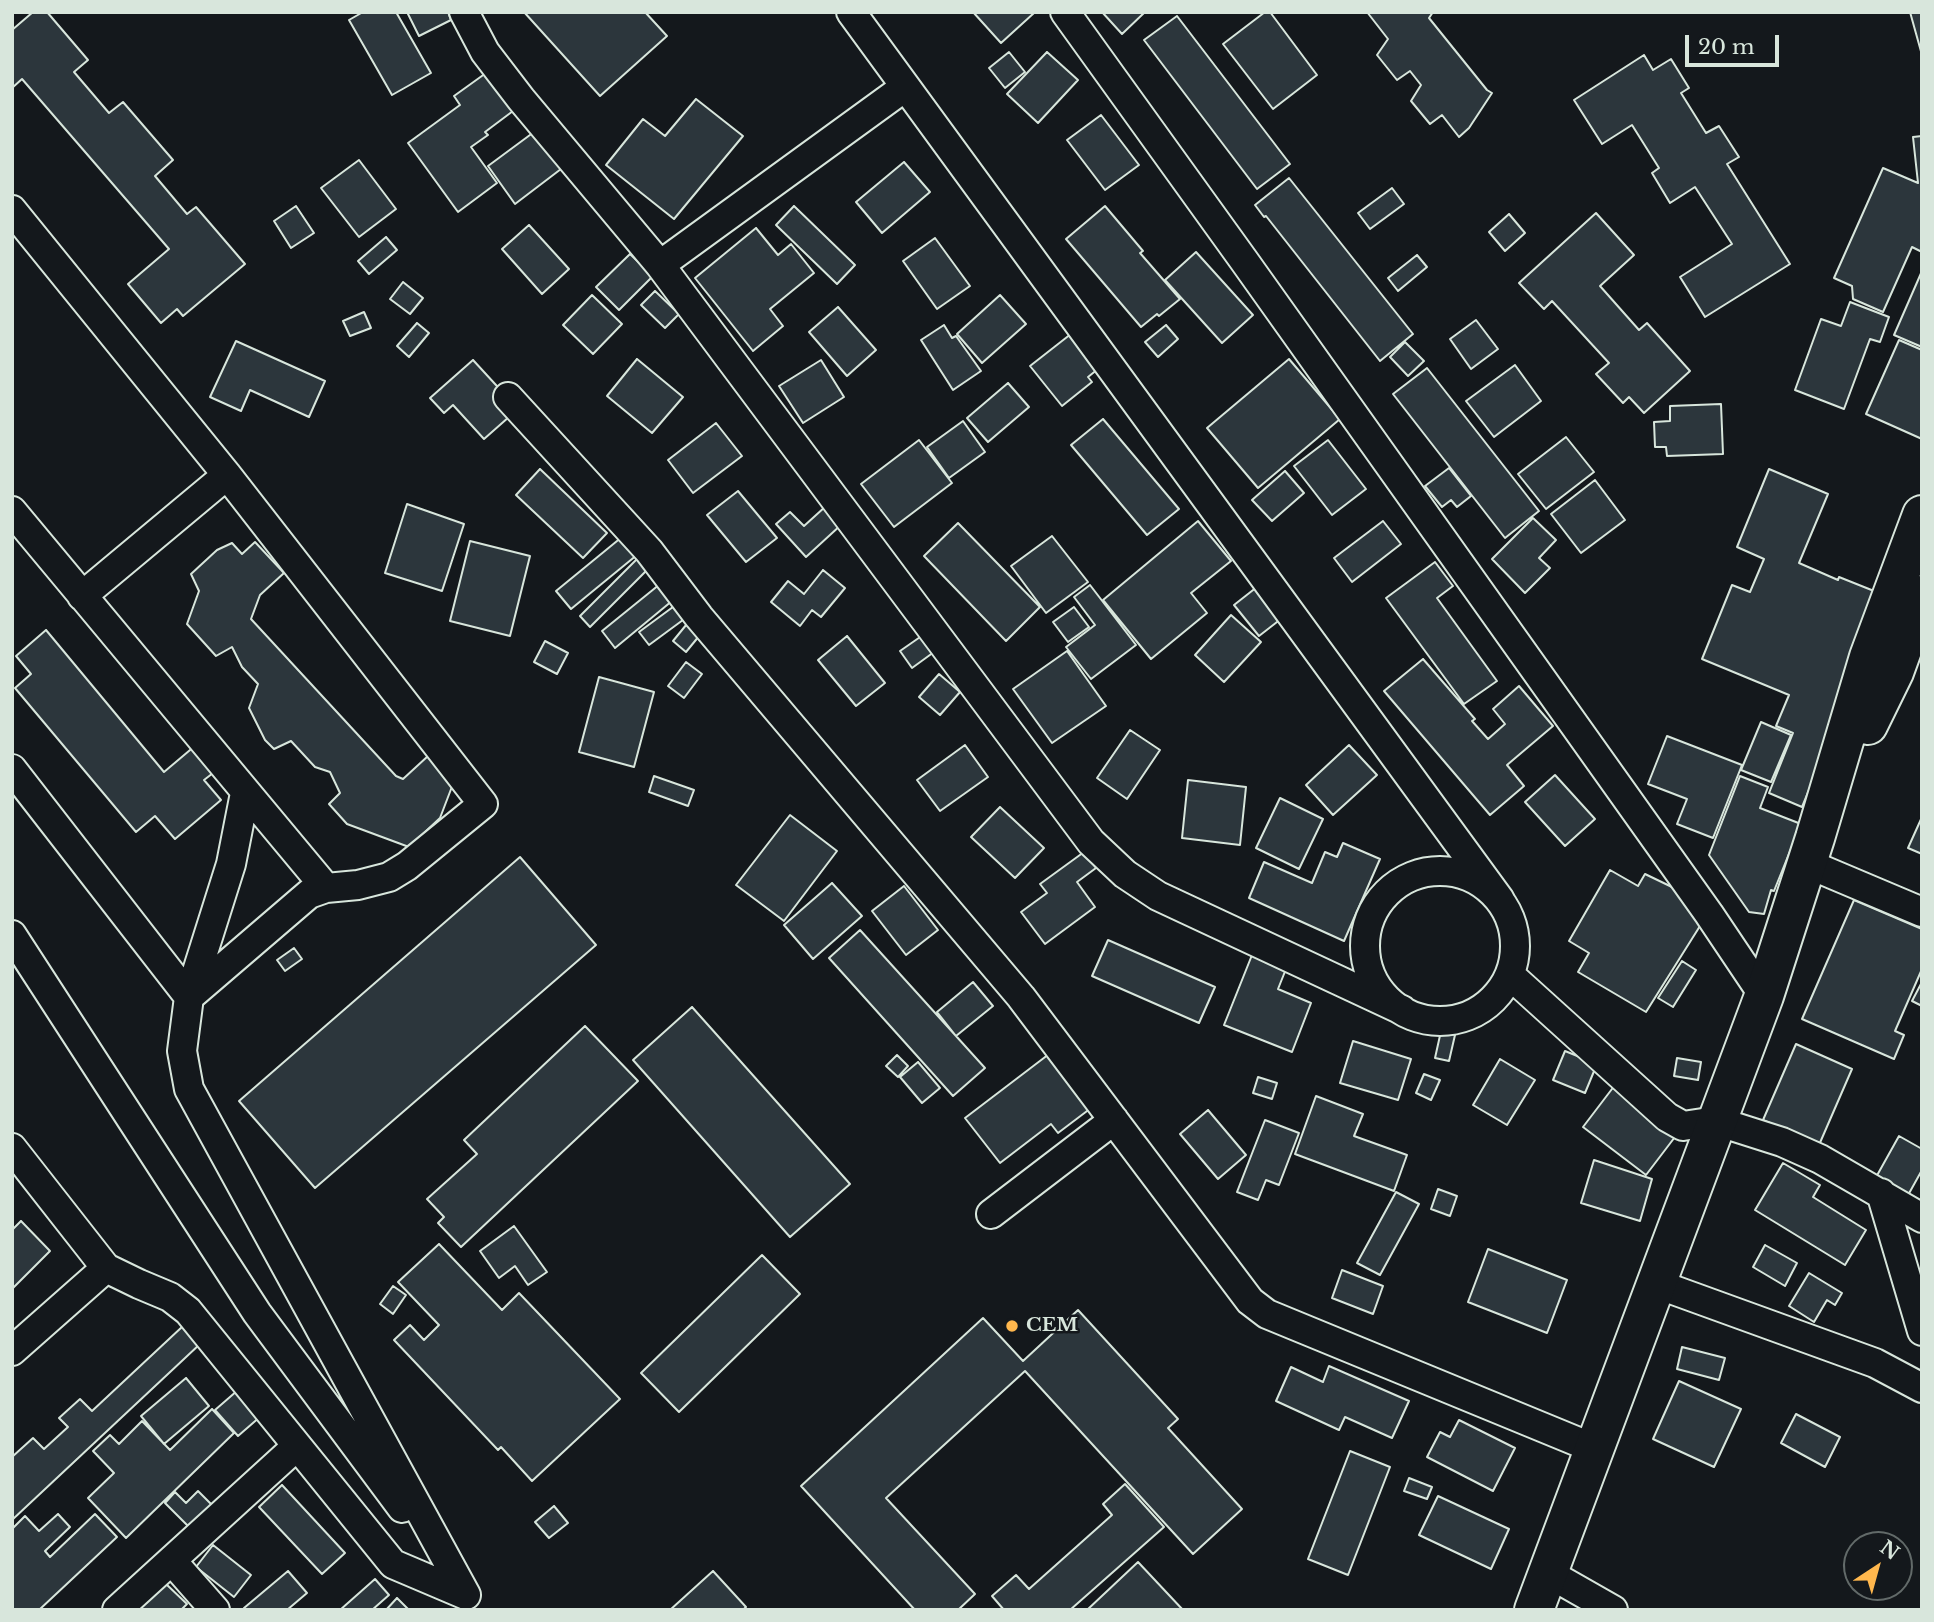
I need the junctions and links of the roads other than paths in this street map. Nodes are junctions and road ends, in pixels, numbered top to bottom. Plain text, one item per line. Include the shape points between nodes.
1 (464, 12) edge
2 (851, 12) edge
3 (1065, 12) edge
4 (905, 87) junction
5 (12, 210) edge
6 (660, 265) junction
7 (508, 397) dead end
8 (227, 475) junction
9 (12, 511) edge
10 (1922, 514) edge
11 (1922, 594) edge
12 (82, 596) junction
13 (12, 769) edge
14 (245, 793) junction
15 (1810, 850) junction
16 (326, 888) junction
17 (1500, 900) junction
18 (1922, 912) edge
19 (12, 935) edge
20 (1510, 975) junction
21 (1764, 996) junction
22 (189, 997) junction
23 (1402, 1010) junction
24 (1114, 1120) junction
25 (1716, 1121) junction
26 (12, 1148) edge
27 (1881, 1193) junction
28 (991, 1214) dead end
29 (1922, 1218) edge
30 (106, 1268) junction
31 (1657, 1284) junction
32 (1922, 1331) edge
33 (12, 1350) edge
34 (1922, 1388) edge
35 (297, 1446) junction
36 (1594, 1448) junction
37 (172, 1561) junction
38 (1548, 1573) junction
39 (465, 1605) edge
40 (117, 1610) edge
41 (215, 1610) edge
42 (1534, 1610) edge
43 (1613, 1610) edge

1 - 6 street via 485,52 521,99
2 - 4 street
3 - 21 street
4 - 6 street
4 - 17 street
5 - 8 street
6 - 23 street via 1091,842 1125,874 1158,896
7 - 24 street via 649,551 699,617 1021,998
8 - 12 street
8 - 16 street via 484,804 389,877
9 - 12 street
10 - 15 main road via 1869,657
11 - 15 main road via 1894,672
12 - 14 street
13 - 22 street
14 - 16 street
14 - 22 street via 231,864
15 - 18 street
15 - 21 main road
16 - 22 street via 309,894
17 - 20 street via 1512,923 1516,949
17 - 23 street via 1471,878 1432,871 1407,878 1386,894 1371,915 1365,940 1368,967 1379,990
19 - 39 street via 257,1313
20 - 23 street via 1496,997 1477,1012 1453,1021 1427,1020
20 - 25 street via 1667,1117 1683,1126
21 - 25 main road
22 - 39 street via 182,1051 189,1089
24 - 28 street
24 - 36 street via 1250,1301 1267,1314
25 - 27 street via 1782,1142
25 - 31 main road
26 - 30 street
27 - 29 street
27 - 32 street
30 - 33 street
30 - 35 street via 170,1297 188,1311
31 - 34 street via 1875,1363
31 - 36 main road
35 - 37 street
35 - 39 street via 393,1564
36 - 38 main road
37 - 40 street
37 - 41 street
38 - 42 main road
38 - 43 street

